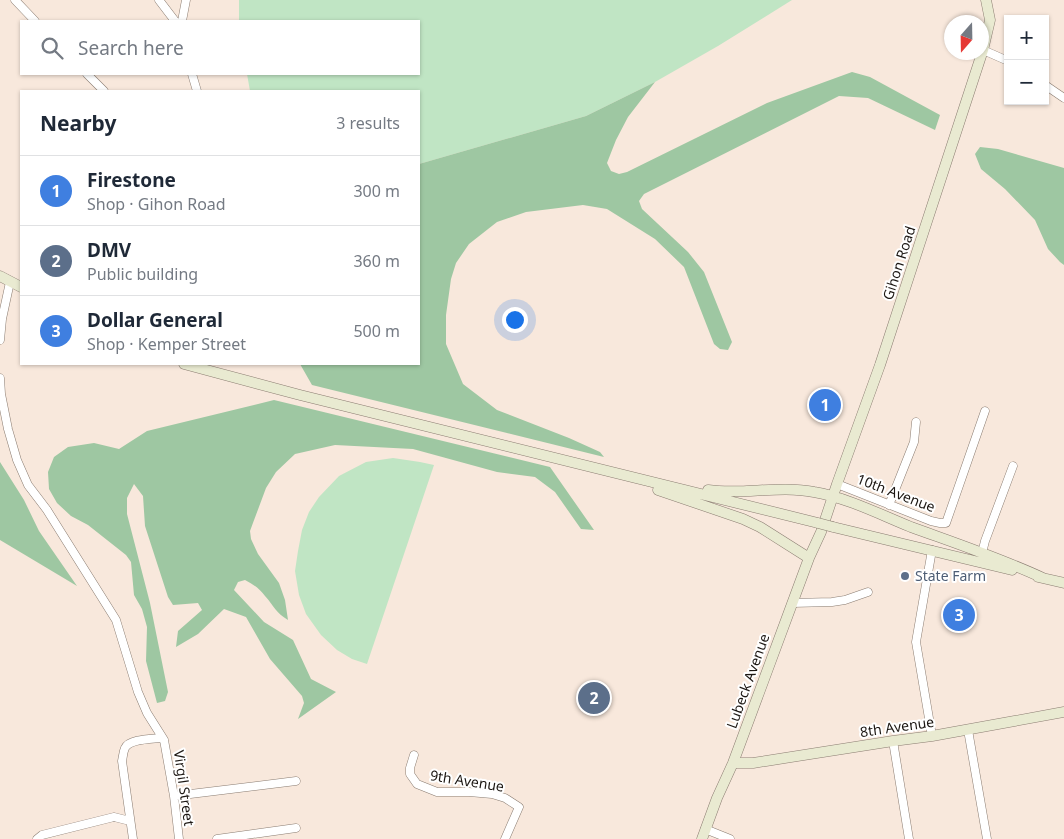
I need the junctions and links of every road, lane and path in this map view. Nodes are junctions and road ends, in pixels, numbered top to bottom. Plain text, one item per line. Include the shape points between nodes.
1 (15, 0) edge
2 (159, 0) edge
3 (186, 0) edge
4 (986, 0) edge
5 (989, 15) edge
6 (34, 20) edge
7 (174, 20) edge
8 (182, 20) edge
9 (989, 53) edge
10 (980, 60) edge
11 (1006, 60) edge
12 (88, 75) edge
13 (192, 75) edge
14 (1049, 89) edge
15 (103, 90) edge
16 (197, 90) edge
17 (1064, 98) edge
18 (0, 276) edge
19 (10, 282) junction
20 (20, 287) edge
21 (0, 340) edge
22 (188, 365) edge
23 (0, 378) edge
24 (985, 410) dead end
25 (916, 422) dead end
26 (1014, 466) dead end
27 (638, 479) junction
28 (837, 484) junction
29 (833, 497) junction
30 (890, 505) junction
31 (820, 528) junction
32 (932, 550) junction
33 (982, 553) junction
34 (809, 558) junction
35 (1043, 578) junction
36 (1064, 583) edge
37 (868, 592) dead end
38 (792, 603) junction
39 (1064, 712) edge
40 (968, 730) junction
41 (932, 736) junction
42 (164, 740) junction
43 (893, 741) junction
44 (414, 755) dead end
45 (733, 763) junction
46 (296, 781) dead end
47 (174, 796) junction
48 (130, 821) junction
49 (296, 828) dead end
50 (704, 834) edge
51 (37, 839) edge
52 (133, 839) edge
53 (179, 839) edge
54 (217, 839) edge
55 (504, 839) edge
56 (730, 839) edge
57 (909, 839) edge
58 (987, 839) edge

1 - 6 street
2 - 7 street
3 - 8 street
4 - 5 main road, Gihon Road
9 - 11 street
10 - 28 main road, Gihon Road via 880,365
12 - 15 street
13 - 16 street
14 - 17 street
18 - 19 main road
19 - 20 main road
19 - 21 street
22 - 27 main road
23 - 42 street via 8,429 28,485 52,517 116,620 138,692 147,714
24 - 30 street, 10th Avenue via 946,523 931,522
25 - 30 street via 914,442
26 - 33 street
27 - 29 main road via 721,492 792,490
27 - 31 main road
27 - 34 main road via 655,489 743,518
28 - 29 main road, Gihon Road
28 - 30 street, 10th Avenue
29 - 31 main road, Gihon Road
29 - 33 main road
31 - 32 main road, bridge via 833,527
31 - 34 main road, Lubeck Avenue
32 - 35 main road
32 - 41 street via 916,642
33 - 35 main road
34 - 38 main road, Lubeck Avenue
35 - 36 main road
37 - 38 street via 832,602
38 - 45 main road, Lubeck Avenue
39 - 40 main road, 8th Avenue
40 - 41 main road, 8th Avenue
40 - 58 street
41 - 43 main road, 8th Avenue
42 - 47 street, Virgil Street
42 - 48 street via 130,743 124,750 122,761
43 - 45 main road, 8th Avenue via 752,763
43 - 57 street
44 - 55 street, 9th Avenue via 410,774 417,784 437,792 492,794 518,807
45 - 50 main road, Lubeck Avenue
46 - 47 street
47 - 53 street, Virgil Street
48 - 51 street via 114,817
48 - 52 street
49 - 54 street
50 - 56 street

